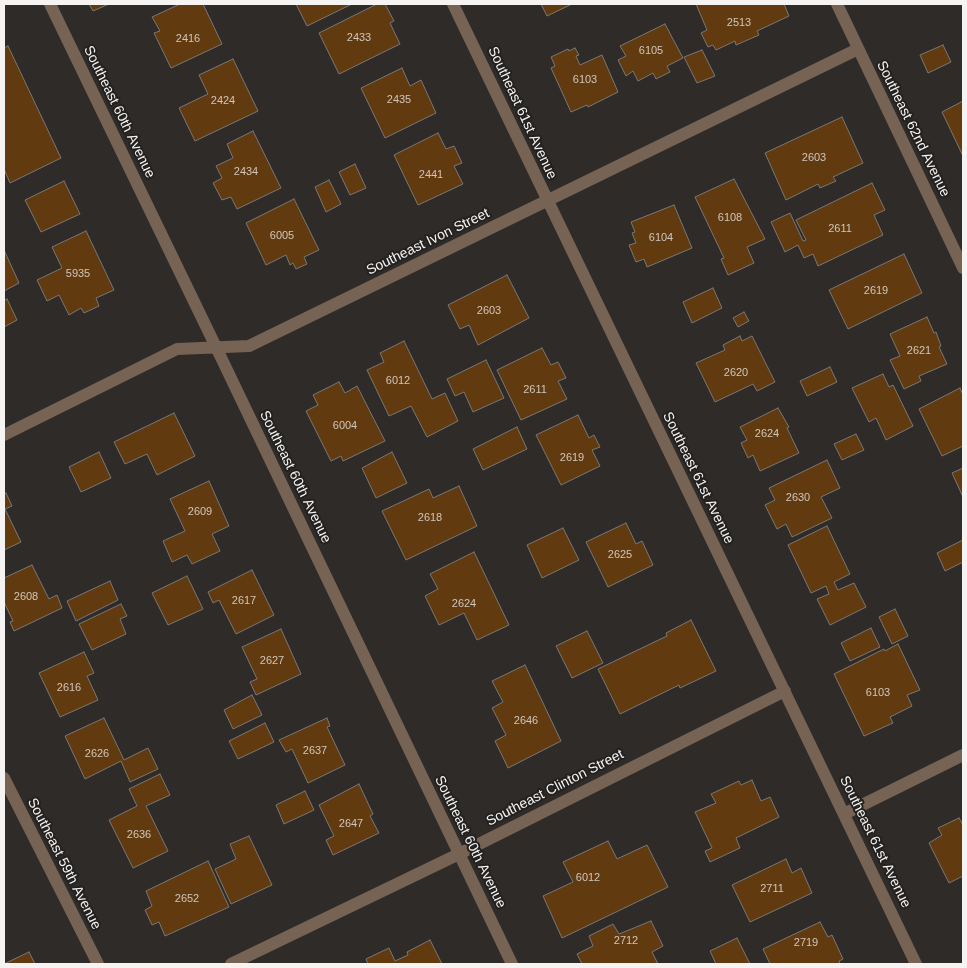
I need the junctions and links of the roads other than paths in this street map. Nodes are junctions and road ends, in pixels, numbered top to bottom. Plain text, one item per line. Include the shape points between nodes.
1 (50, 4) edge
2 (453, 4) edge
3 (836, 4) edge
4 (858, 49) junction
5 (547, 201) junction
6 (960, 251) edge
7 (963, 268) edge
8 (216, 347) junction
9 (4, 435) edge
10 (785, 691) junction
11 (963, 755) edge
12 (4, 778) edge
13 (844, 814) junction
14 (458, 854) junction
15 (98, 964) edge
16 (231, 964) edge
17 (512, 964) edge
18 (916, 964) edge

1 - 8 street, Southeast 60th Avenue
2 - 5 street, Southeast 61st Avenue
3 - 4 street, Southeast 62nd Avenue
4 - 5 street, Southeast Ivon Street
4 - 6 street, Southeast 62nd Avenue
5 - 8 street, Southeast Ivon Street via 248,346
5 - 10 street, Southeast 61st Avenue
6 - 7 street, Southeast 62nd Avenue
8 - 9 street, Southeast Ivon Street via 177,349
8 - 14 street, Southeast 60th Avenue
10 - 13 street, Southeast 61st Avenue
10 - 14 street, Southeast Clinton Street
11 - 13 street
12 - 15 street, Southeast 59th Avenue
13 - 18 street, Southeast 61st Avenue
14 - 16 street, Southeast Clinton Street
14 - 17 street, Southeast 60th Avenue

